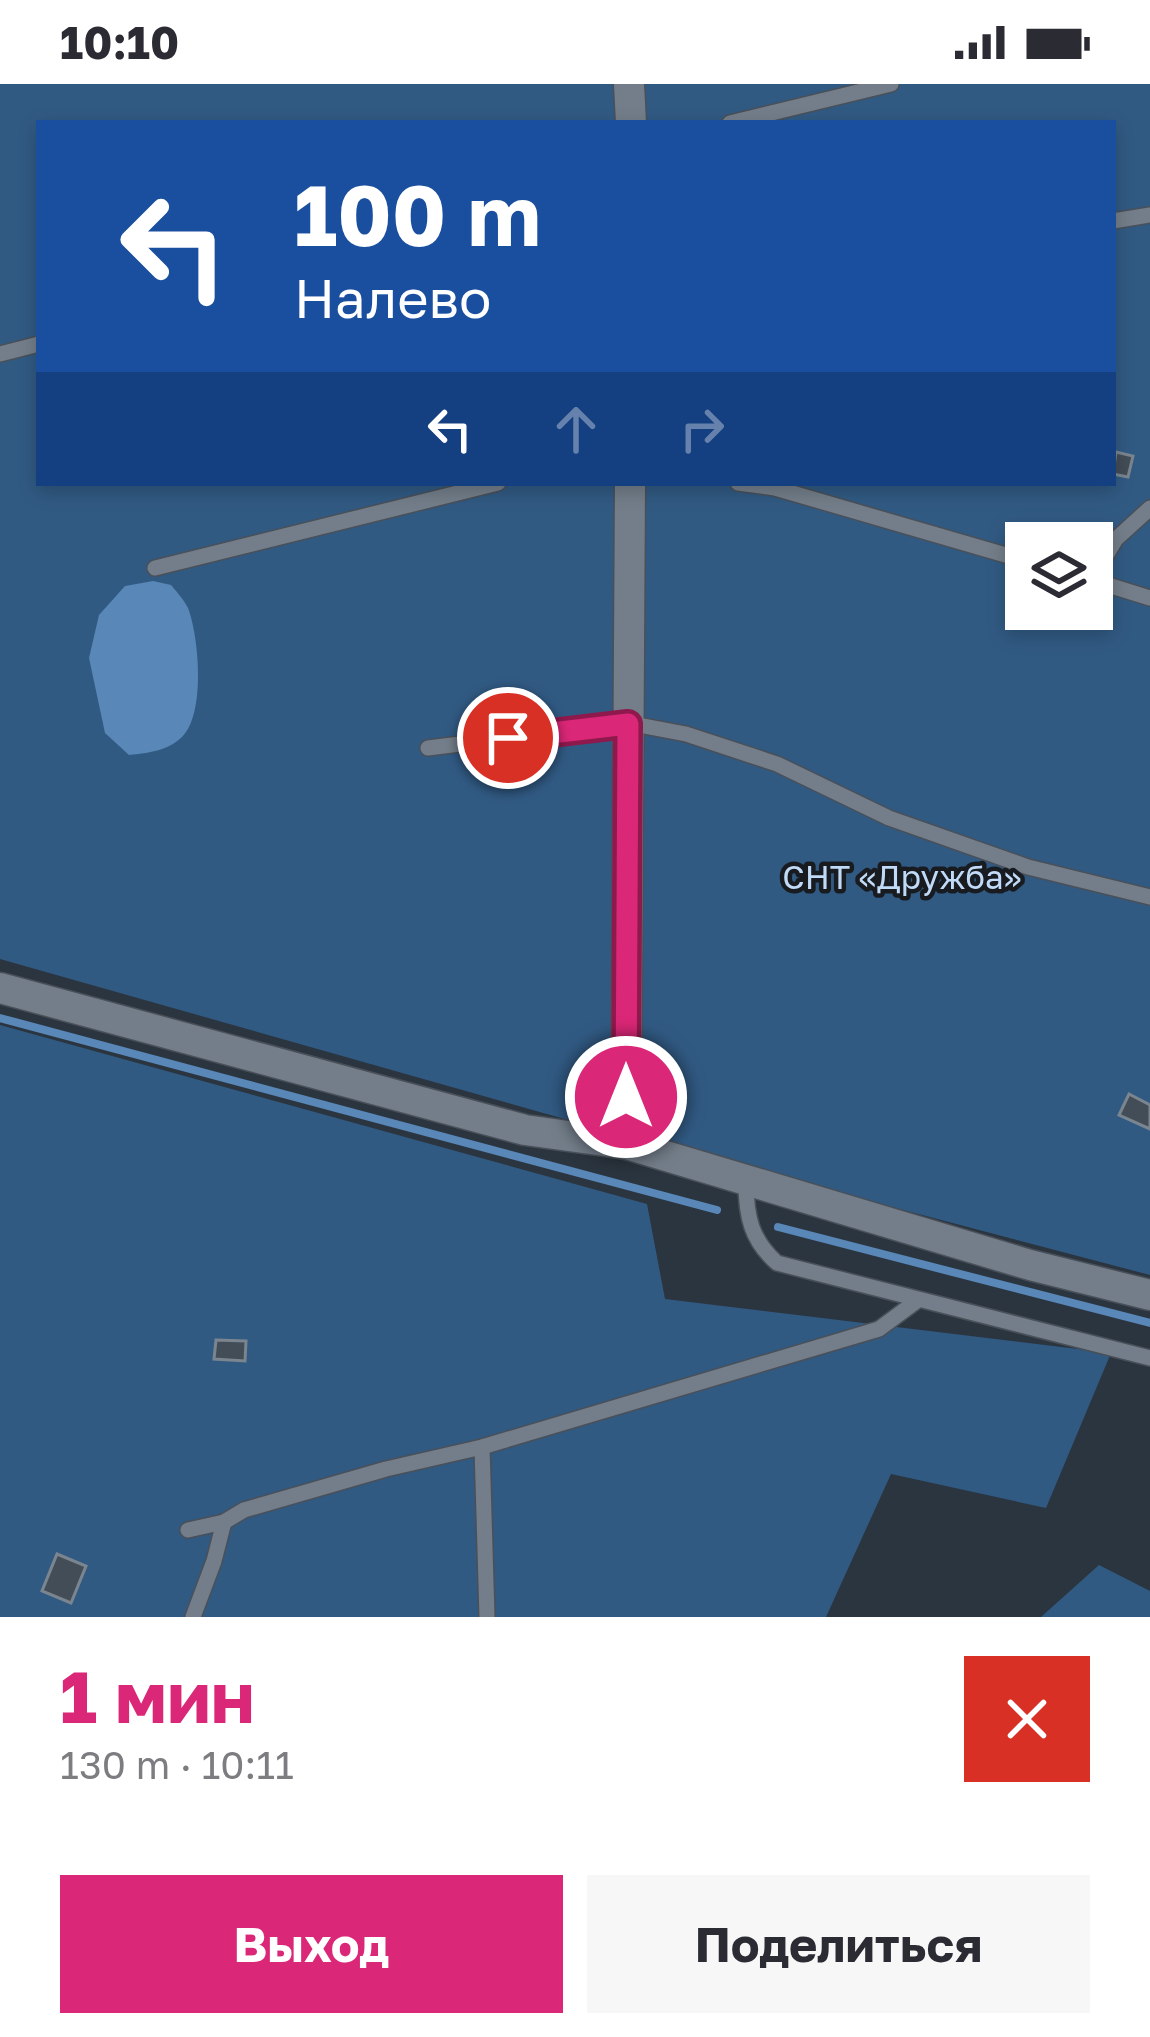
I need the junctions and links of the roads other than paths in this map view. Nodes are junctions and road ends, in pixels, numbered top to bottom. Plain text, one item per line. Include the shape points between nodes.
1 (629, 84) edge
2 (891, 84) edge
3 (631, 120) edge
4 (742, 120) edge
5 (1150, 215) edge
6 (1116, 221) edge
7 (36, 345) edge
8 (0, 355) edge
9 (486, 486) edge
10 (630, 486) edge
11 (760, 486) edge
12 (1150, 508) edge
13 (1113, 544) edge
14 (1005, 555) edge
15 (155, 568) dead end
16 (1113, 586) edge
17 (1150, 598) edge
18 (628, 724) junction
19 (428, 748) dead end
20 (1150, 897) edge
21 (0, 988) edge
22 (626, 1144) junction
23 (746, 1182) junction
24 (1150, 1295) edge
25 (919, 1300) junction
26 (1150, 1358) edge
27 (482, 1447) junction
28 (224, 1522) junction
29 (188, 1530) dead end
30 (193, 1617) edge
31 (487, 1617) edge

1 - 3 street
2 - 4 lane
5 - 6 lane
7 - 8 lane
9 - 15 lane
10 - 18 street
11 - 14 lane
12 - 13 lane
16 - 17 lane
18 - 19 lane
18 - 20 lane via 777,764 890,818 1028,867
18 - 22 street
21 - 22 street via 525,1130
22 - 23 street
23 - 24 street
23 - 25 lane via 746,1214 777,1264
25 - 26 lane
25 - 27 lane via 880,1329
27 - 28 lane via 264,1504
27 - 31 lane
28 - 29 lane
28 - 30 lane

